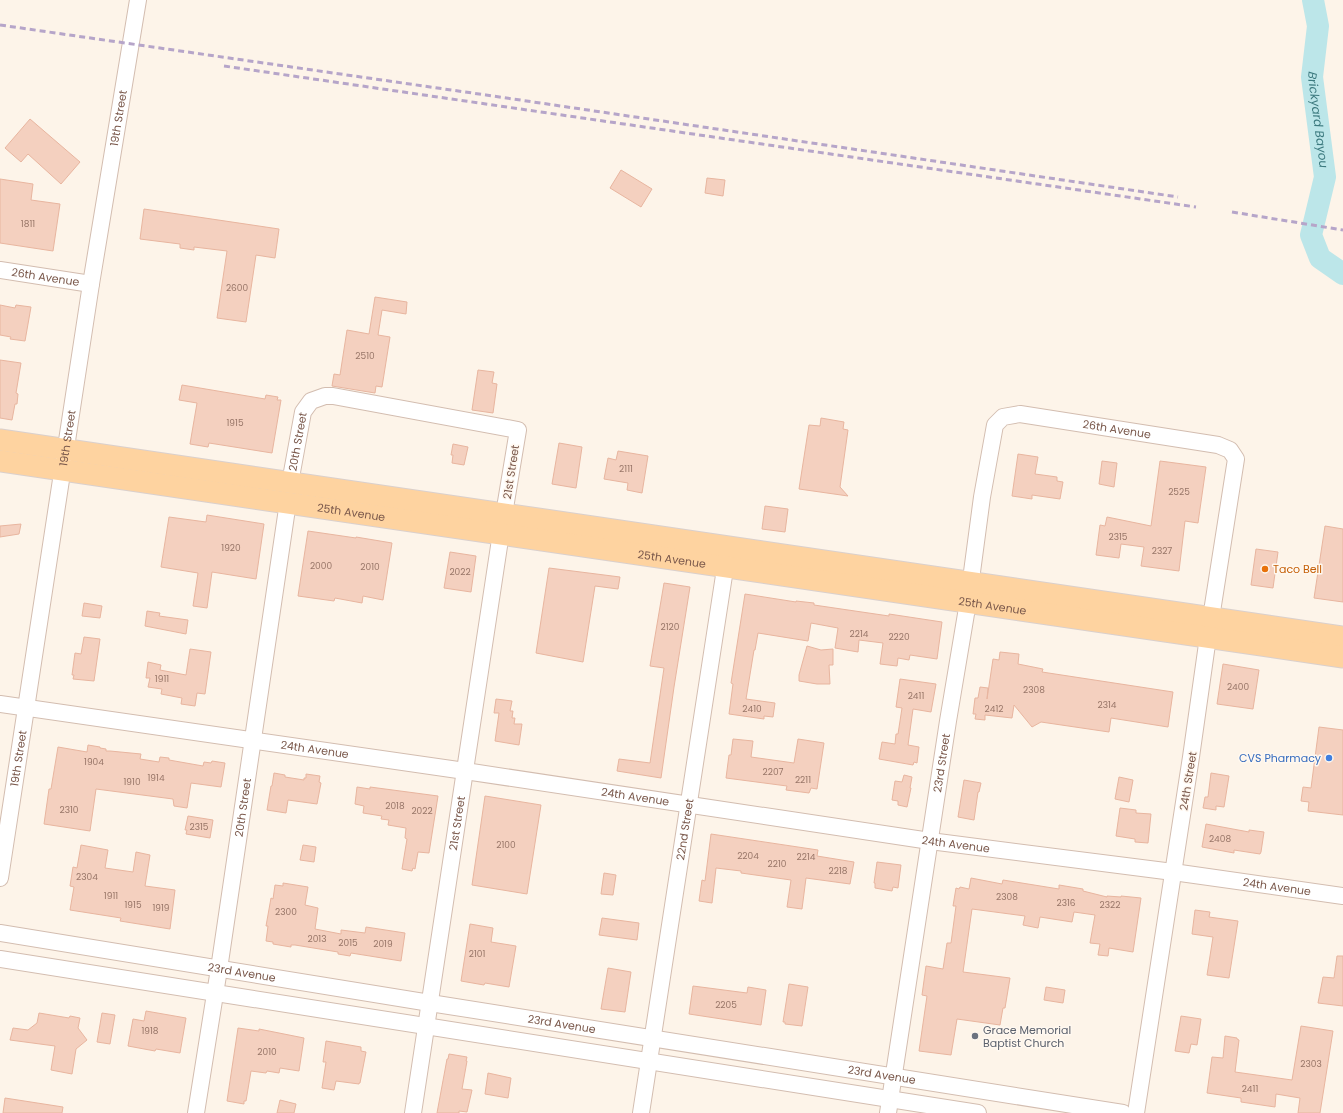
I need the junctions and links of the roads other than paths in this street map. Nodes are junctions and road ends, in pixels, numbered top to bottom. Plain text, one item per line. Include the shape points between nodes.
1 (138, 0) edge
2 (0, 270) edge
3 (91, 284) junction
4 (333, 396) joint
5 (1003, 417) joint
6 (0, 440) edge
7 (1230, 450) joint
8 (64, 460) junction
9 (0, 461) edge
10 (289, 493) junction
11 (503, 524) junction
12 (727, 556) junction
13 (969, 592) junction
14 (1209, 627) junction
15 (1343, 637) edge
16 (1343, 657) edge
17 (0, 704) edge
18 (26, 708) junction
19 (253, 741) junction
20 (465, 771) junction
21 (688, 804) junction
22 (930, 841) junction
23 (1173, 872) junction
24 (0, 878) edge
25 (1343, 896) edge
26 (0, 933) edge
27 (0, 960) edge
28 (219, 968) junction
29 (215, 992) junction
30 (430, 1003) junction
31 (427, 1026) junction
32 (652, 1038) junction
33 (649, 1061) junction
34 (894, 1076) junction
35 (889, 1106) edge
36 (196, 1113) edge
37 (414, 1113) edge
38 (641, 1113) edge
39 (978, 1113) edge
40 (1123, 1113) edge
41 (1136, 1113) edge

1 - 3 street, 19th Street
2 - 3 street, 26th Avenue
3 - 8 street, 19th Street
4 - 10 street, 20th Street via 311,401 303,412
4 - 11 street, 21st Street via 518,430
5 - 7 street, 26th Avenue via 1020,414 1218,445
5 - 13 street, 23rd Street via 995,425
6 - 8 main road, 25th Avenue
7 - 14 street, 24th Street via 1236,459
8 - 9 main road, 25th Avenue
8 - 10 main road, 25th Avenue
8 - 18 street, 19th Street
10 - 11 main road, 25th Avenue
10 - 19 street, 20th Street
11 - 12 main road, 25th Avenue
11 - 20 street, 21st Street
12 - 13 main road, 25th Avenue
12 - 21 street, 22nd Street
13 - 14 main road, 25th Avenue
13 - 22 street, 23rd Street
14 - 15 main road, 25th Avenue
14 - 16 main road, 25th Avenue
14 - 23 street, 24th Street
17 - 18 street, 24th Avenue
18 - 19 street, 24th Avenue
18 - 24 street, 19th Street
19 - 20 street, 24th Avenue
19 - 28 street, 20th Street
20 - 21 street, 24th Avenue
20 - 30 street, 21st Street
21 - 22 street, 24th Avenue
21 - 32 street, 22nd Street
22 - 23 street, 24th Avenue
22 - 34 street, 23rd Street
23 - 25 street, 24th Avenue
23 - 41 street, 24th Street
26 - 28 street, 23rd Avenue
27 - 29 street, 23rd Avenue
28 - 29 street, 20th Street
28 - 30 street, 23rd Avenue
29 - 31 street, 23rd Avenue
29 - 36 street, 20th Street
30 - 31 street, 21st Street
30 - 32 street, 23rd Avenue
31 - 33 street, 23rd Avenue
31 - 37 street, 21st Street
32 - 33 street, 22nd Street
32 - 34 street, 23rd Avenue
33 - 35 street, 23rd Avenue
33 - 38 street, 22nd Street
34 - 35 street, 23rd Street
34 - 40 street, 23rd Avenue
35 - 39 street, 23rd Avenue

